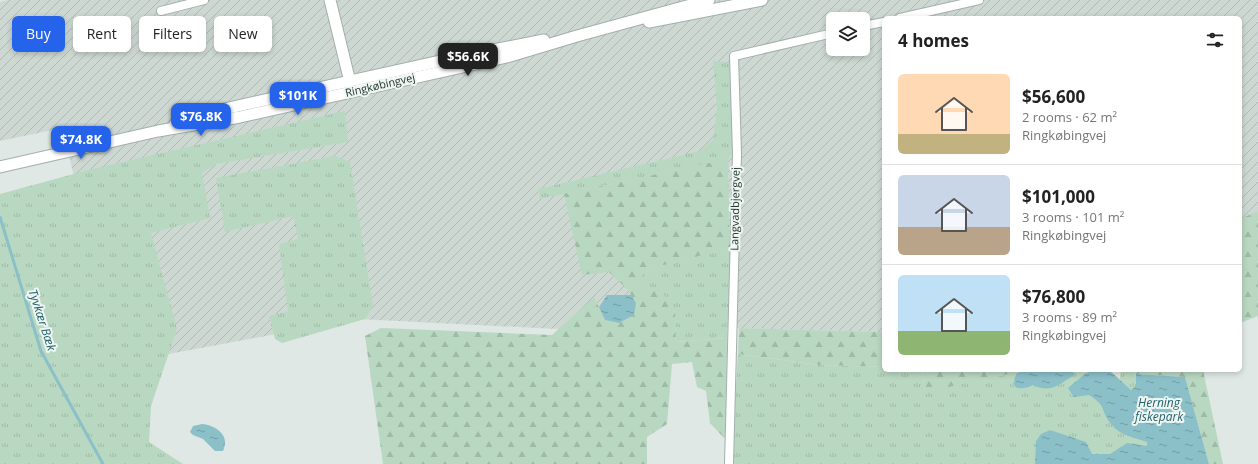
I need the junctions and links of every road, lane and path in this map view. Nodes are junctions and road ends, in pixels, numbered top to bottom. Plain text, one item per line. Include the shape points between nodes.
1 (204, 0) edge
2 (330, 0) edge
3 (709, 0) edge
4 (762, 0) edge
5 (979, 0) edge
6 (161, 11) dead end
7 (909, 16) edge
8 (882, 22) edge
9 (870, 25) edge
10 (613, 27) junction
11 (826, 35) edge
12 (577, 36) junction
13 (350, 82) junction
14 (158, 131) junction
15 (0, 166) edge
16 (729, 464) edge

1 - 6 street
2 - 13 street
3 - 10 street, Ringkøbingvej
4 - 10 street, Ringkøbingvej via 669,19
5 - 7 street
8 - 9 street
10 - 12 street, Ringkøbingvej
11 - 16 street, Langvadbjergvej via 734,56 737,154
12 - 13 street, Ringkøbingvej via 517,44
12 - 14 street, Ringkøbingvej via 484,62 240,117
13 - 14 street, Ringkøbingvej via 211,112
14 - 15 street, Ringkøbingvej

